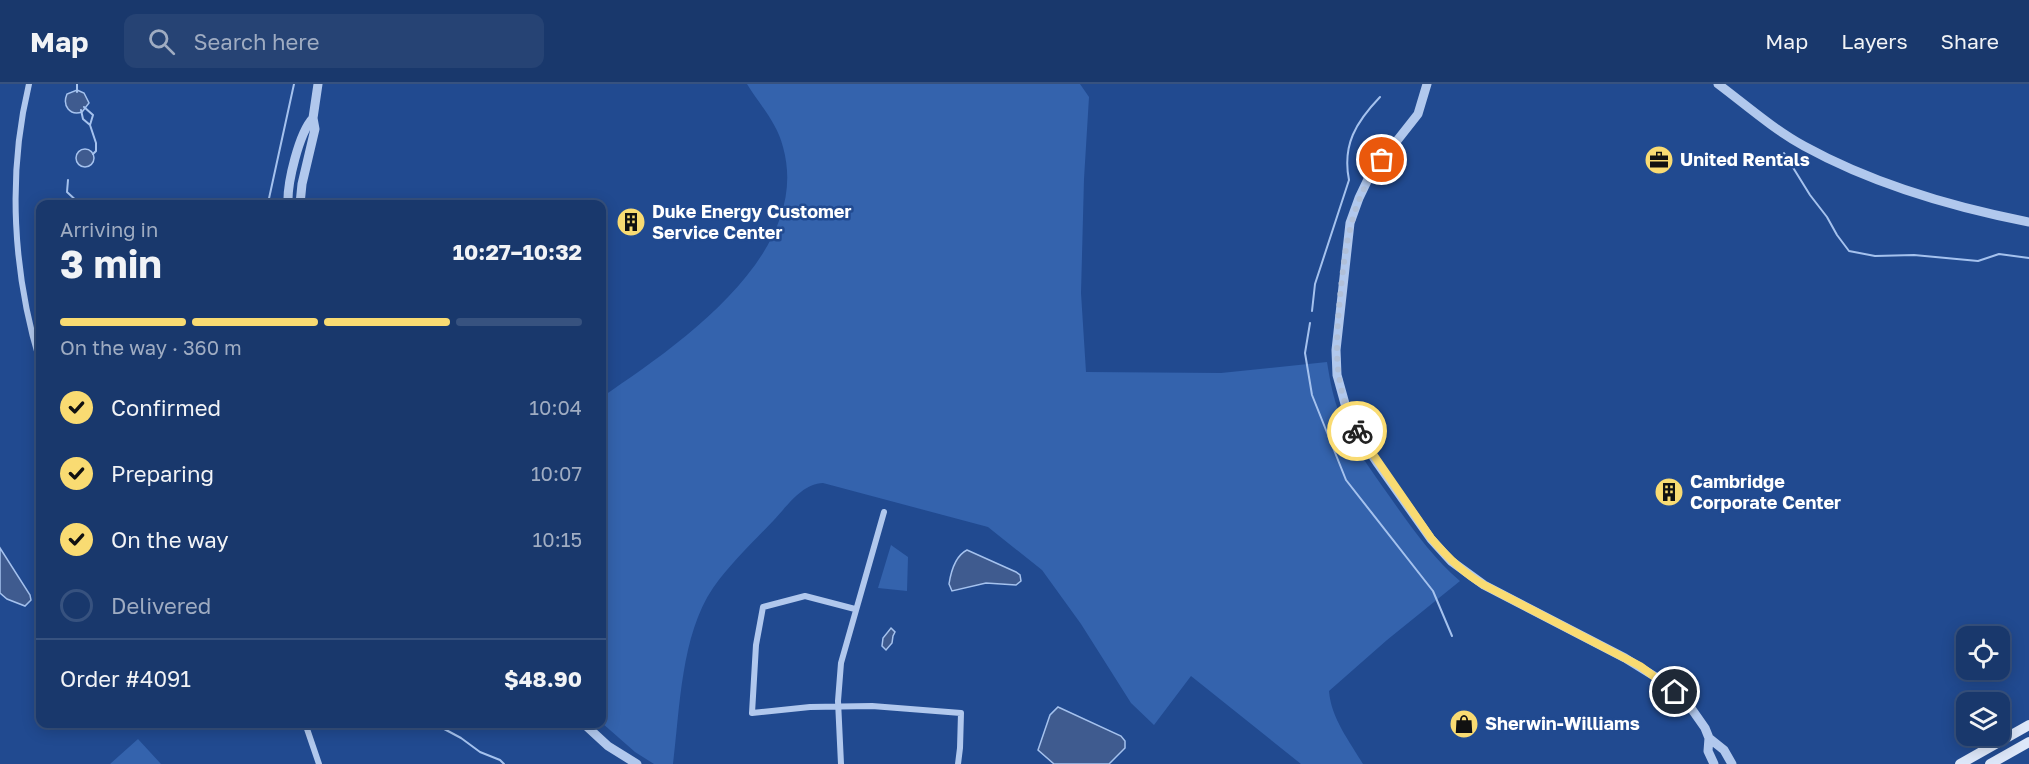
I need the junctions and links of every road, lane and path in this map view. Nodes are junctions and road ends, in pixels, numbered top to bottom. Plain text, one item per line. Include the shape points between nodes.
1 (29, 84) edge
2 (318, 84) edge
3 (1426, 84) edge
4 (1718, 84) edge
5 (313, 118) junction
6 (288, 200) edge
7 (300, 200) edge
8 (2029, 222) edge
9 (36, 345) edge
10 (884, 512) dead end
11 (855, 609) junction
12 (838, 706) junction
13 (2029, 725) edge
14 (307, 728) edge
15 (588, 728) edge
16 (1709, 738) junction
17 (2029, 742) edge
18 (319, 764) edge
19 (637, 764) edge
20 (841, 764) edge
21 (958, 764) edge
22 (1714, 764) edge
23 (1731, 764) edge
24 (1960, 764) edge
25 (1990, 764) edge

1 - 9 street via 18,150 17,227 19,260
2 - 5 street
3 - 16 street via 1418,114 1370,175 1350,223 1336,350 1339,383 1352,421 1414,516 1451,561 1484,585 1649,672 1683,700
4 - 8 street via 1793,140 1845,166 1934,199
5 - 6 street via 295,161
5 - 7 street via 315,129
10 - 11 street
11 - 12 street via 841,663
11 - 12 street via 801,597 763,607 758,630 752,713
12 - 20 street
12 - 21 street via 962,713
13 - 24 main road
14 - 18 street
15 - 19 street
16 - 22 street via 1708,751
16 - 23 street via 1725,750
17 - 25 main road

